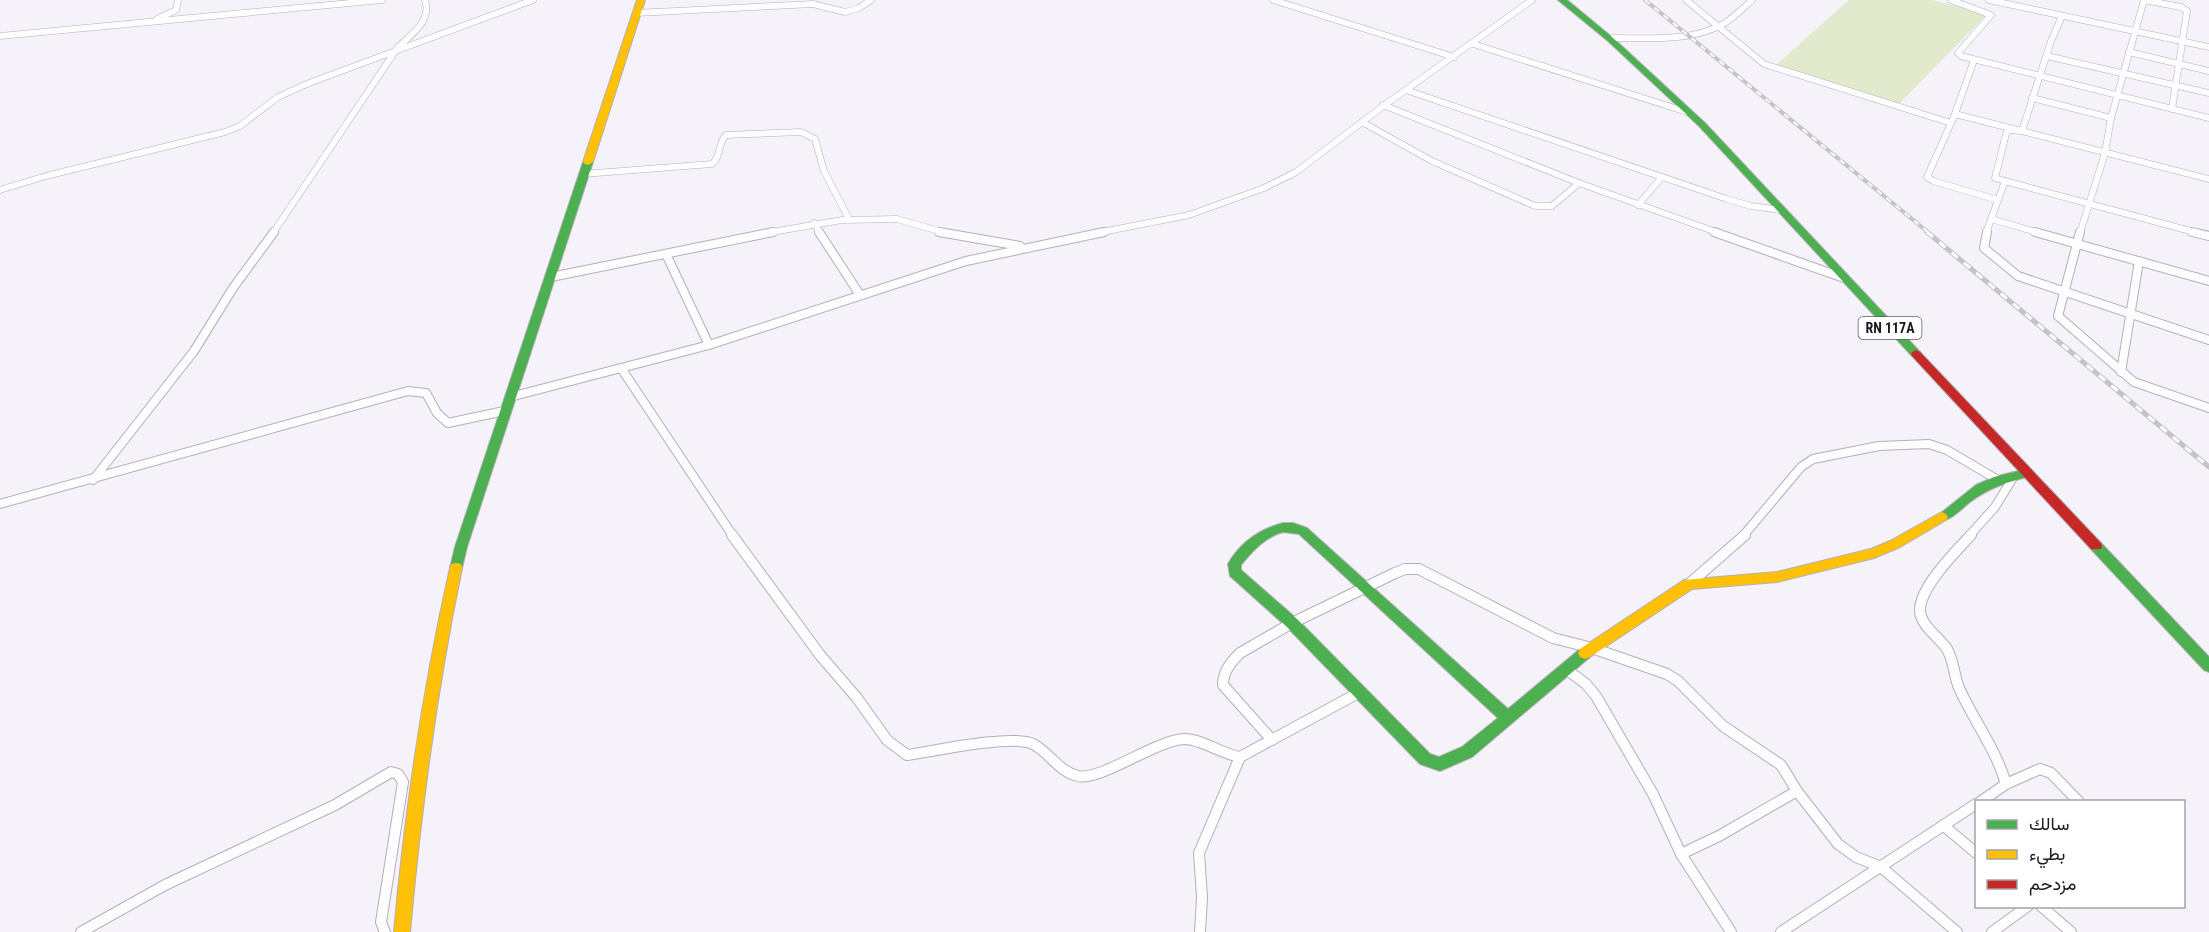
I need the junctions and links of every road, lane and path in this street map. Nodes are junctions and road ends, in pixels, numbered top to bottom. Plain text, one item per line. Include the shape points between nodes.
1 (178, 0) edge
2 (382, 0) edge
3 (425, 0) edge
4 (533, 0) edge
5 (640, 0) edge
6 (871, 0) edge
7 (1273, 0) edge
8 (1532, 0) edge
9 (1562, 0) edge
10 (1686, 0) edge
11 (1752, 0) edge
12 (1951, 0) edge
13 (1989, 0) edge
14 (636, 13) junction
15 (2062, 16) junction
16 (150, 23) junction
17 (1717, 27) junction
18 (2134, 32) junction
19 (0, 36) edge
20 (1613, 38) junction
21 (2183, 41) junction
22 (1473, 44) junction
23 (2209, 47) edge
24 (397, 49) junction
25 (2129, 52) junction
26 (2047, 56) junction
27 (1454, 57) junction
28 (1974, 60) junction
29 (2180, 64) junction
30 (2209, 71) edge
31 (2123, 73) junction
32 (2041, 77) junction
33 (2176, 86) junction
34 (1406, 90) junction
35 (2209, 93) edge
36 (2116, 96) junction
37 (2032, 98) junction
38 (1383, 105) junction
39 (2172, 109) junction
40 (1690, 113) junction
41 (1955, 114) junction
42 (2111, 118) junction
43 (2209, 118) edge
44 (1362, 122) junction
45 (1951, 123) junction
46 (2022, 131) junction
47 (2105, 153) junction
48 (583, 174) junction
49 (1662, 177) junction
50 (2209, 179) edge
51 (2005, 181) junction
52 (1579, 183) junction
53 (0, 190) edge
54 (1998, 200) junction
55 (2088, 203) junction
56 (1638, 205) junction
57 (1781, 210) junction
58 (849, 219) junction
59 (1991, 219) junction
60 (814, 223) junction
61 (2209, 236) edge
62 (2077, 243) junction
63 (1025, 247) junction
64 (666, 254) junction
65 (2139, 261) junction
66 (551, 277) junction
67 (1844, 278) junction
68 (2209, 281) edge
69 (2064, 291) junction
70 (860, 295) junction
71 (2131, 314) junction
72 (2209, 340) edge
73 (709, 345) junction
74 (621, 368) junction
75 (2121, 372) junction
76 (510, 396) junction
77 (2209, 408) edge
78 (504, 411) junction
79 (2020, 475) junction
80 (93, 480) junction
81 (1998, 480) junction
82 (0, 504) edge
83 (1689, 584) junction
84 (1366, 588) junction
85 (1292, 623) junction
86 (1592, 648) junction
87 (2209, 666) edge
88 (1566, 669) junction
89 (1360, 692) junction
90 (1508, 718) junction
91 (1272, 740) junction
92 (1240, 758) junction
93 (2006, 784) junction
94 (1797, 791) junction
95 (1981, 800) edge
96 (2078, 800) edge
97 (1975, 804) edge
98 (1943, 825) junction
99 (1975, 851) edge
100 (1681, 854) junction
101 (1881, 867) junction
102 (2025, 908) edge
103 (2043, 908) edge
104 (81, 932) edge
105 (385, 932) edge
106 (402, 932) edge
107 (1200, 932) edge
108 (1731, 932) edge
109 (1781, 932) edge
110 (1957, 932) edge
111 (1992, 932) edge
112 (2071, 932) edge

1 - 16 street via 176,10
2 - 16 street
3 - 24 street via 428,9 424,22
4 - 24 street
5 - 14 main road
6 - 14 street via 845,12 813,4
7 - 27 street
8 - 22 street
9 - 20 main road, RN 117A
10 - 17 street
11 - 17 street
12 - 28 street via 1992,15 1958,52
13 - 15 street
14 - 48 main road
15 - 18 street
15 - 26 street
16 - 19 street
17 - 20 street via 1688,34
17 - 45 street via 1772,67
18 - 21 street
18 - 21 street via 2142,2 2153,1 2187,10
18 - 25 street
20 - 40 main road, RN 117A
21 - 23 street
21 - 29 street
22 - 27 street
22 - 40 street
24 - 53 street via 284,94 240,126 225,132
24 - 80 street via 194,351
25 - 29 street
25 - 31 street
26 - 31 street
26 - 32 street
27 - 34 street
28 - 32 street
28 - 41 street
29 - 30 street
29 - 33 street
31 - 33 street
31 - 36 street
32 - 36 street
32 - 37 street
33 - 35 street
33 - 39 street
34 - 38 street
34 - 49 street
36 - 39 street
36 - 42 street
37 - 42 street
37 - 46 street
38 - 44 street
38 - 52 street
39 - 43 street
40 - 57 main road, RN 117A
41 - 45 street
41 - 46 street
42 - 47 street
44 - 52 street via 1432,161 1535,206 1552,206
44 - 63 street via 1296,172 1264,188 1189,215
45 - 54 street via 1928,178
46 - 47 street
46 - 51 street via 2008,130 2006,134 1995,178
47 - 50 street
47 - 55 street
48 - 58 street via 709,165 716,161 726,135 801,132 815,139 824,171
48 - 66 main road
49 - 56 street
49 - 57 street via 1744,204
51 - 54 street
51 - 55 street
52 - 56 street
54 - 59 street
55 - 61 street
55 - 62 street
56 - 67 street
57 - 67 main road, RN 117A
58 - 60 street
58 - 63 street via 907,220 940,232
59 - 62 street
59 - 69 street via 1984,240 1986,250 2016,275
60 - 64 street
60 - 70 street
62 - 65 street
62 - 69 street
63 - 70 street via 966,261
64 - 66 street
64 - 73 street
65 - 68 street
65 - 71 street
66 - 76 main road
67 - 79 main road, RN 117A
69 - 71 street
69 - 75 street via 2058,317
70 - 73 street
71 - 72 street
71 - 75 street
73 - 74 street
74 - 76 street
74 - 92 street via 731,534 819,655 899,751 915,755 1014,740 1033,744 1078,776 1092,775 1167,742 1185,739
75 - 77 street via 2138,384
76 - 78 main road
78 - 80 street via 448,423 438,416 432,397 417,390 408,391 239,435
78 - 106 main road via 461,547 444,616 409,847
79 - 81 main road
79 - 87 main road, RN 117A
79 - 93 street via 1963,542 1929,589 1920,610 1952,658 1958,686 1997,753
80 - 82 street
81 - 83 main road via 1980,488 1938,519 1874,553 1777,577
81 - 83 street via 1947,450 1929,444 1879,446 1813,459 1801,467 1748,532
83 - 86 main road
84 - 85 street
84 - 85 main road via 1303,531 1284,526 1274,530 1243,554 1233,570
84 - 86 street via 1406,569 1419,570 1546,635
84 - 90 main road
85 - 89 main road
85 - 91 street via 1240,653 1223,680 1226,690
86 - 88 main road
86 - 94 street via 1653,667 1678,681 1723,726 1781,765
88 - 90 main road
88 - 100 street via 1596,696 1653,794
89 - 90 main road via 1413,748 1436,763 1467,752
89 - 91 street
91 - 92 street
92 - 107 street via 1199,854
93 - 95 street
93 - 96 street via 2034,771 2046,770
94 - 100 street
94 - 101 street via 1838,844
97 - 98 street
98 - 99 street
98 - 101 street
100 - 108 street
101 - 109 street
101 - 110 street
102 - 111 street
103 - 112 street
104 - 105 street via 111,912 328,810 391,772 403,782 381,922

